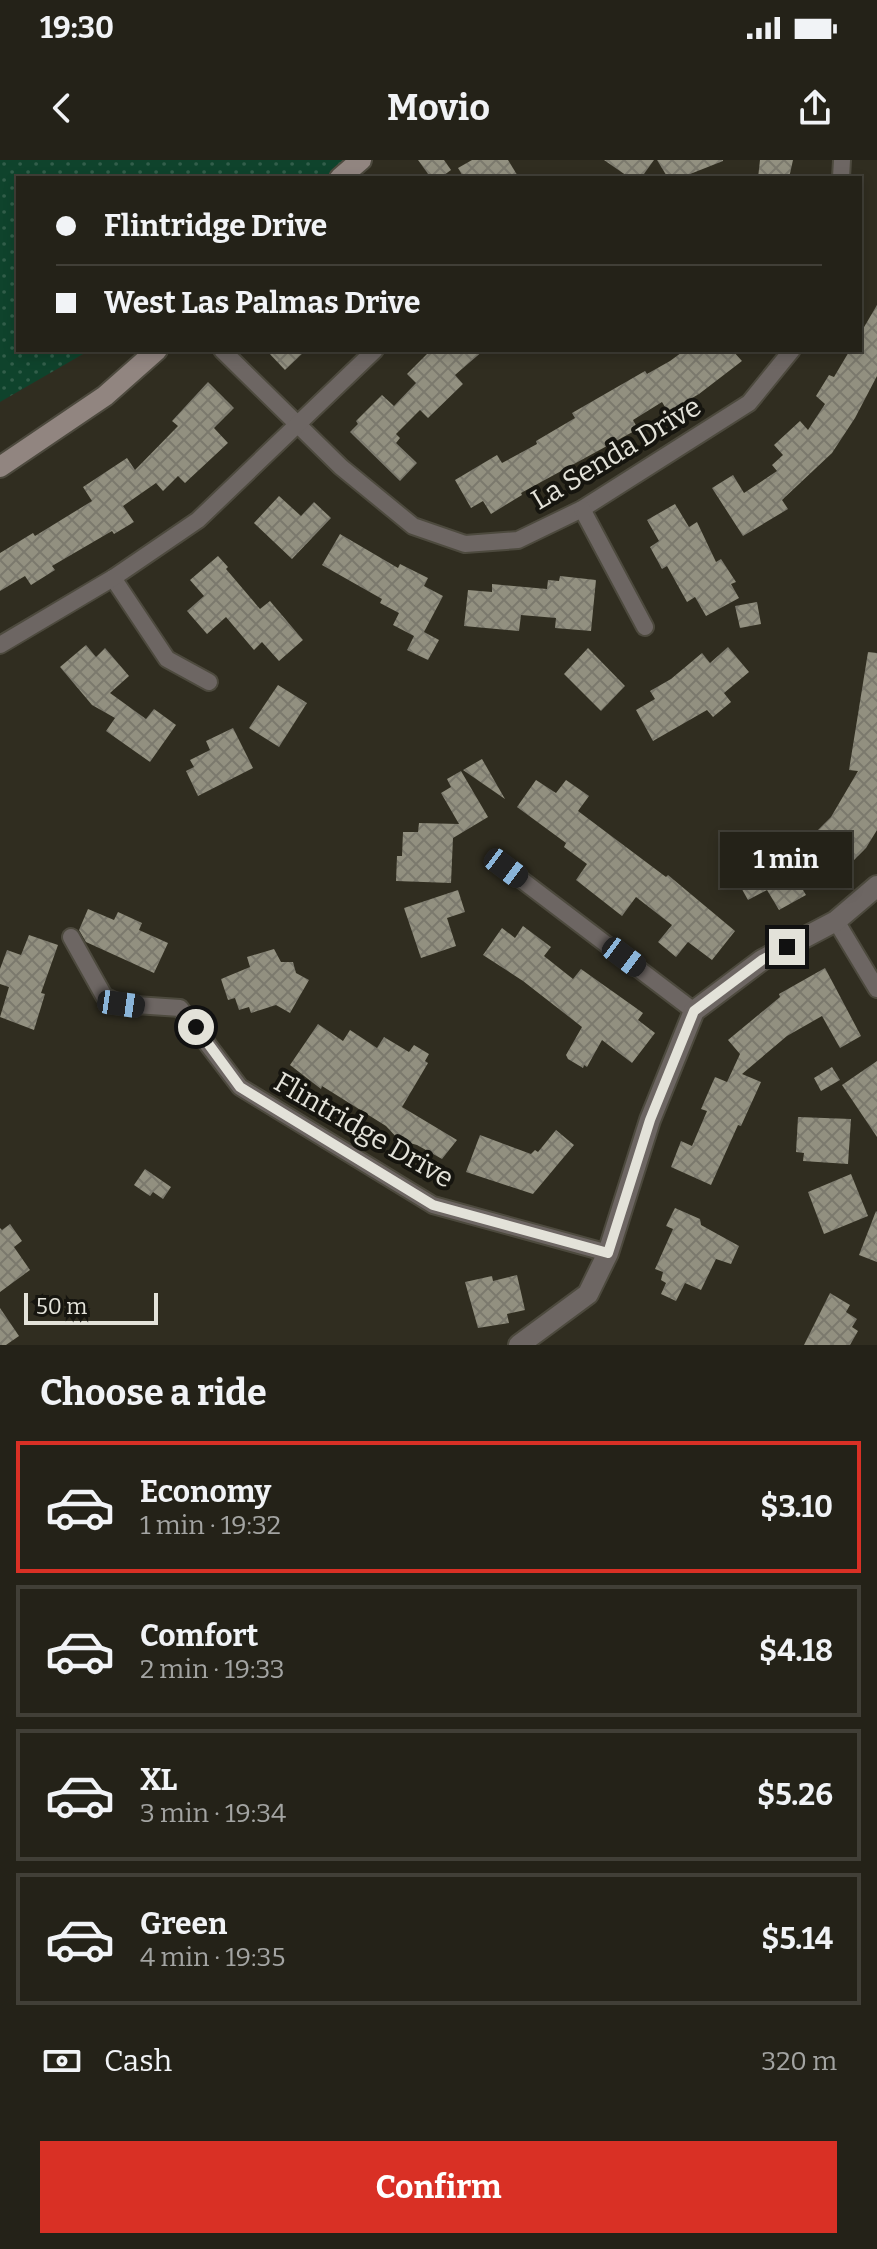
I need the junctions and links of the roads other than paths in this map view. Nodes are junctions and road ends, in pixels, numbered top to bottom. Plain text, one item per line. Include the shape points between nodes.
1 (361, 160) edge
2 (342, 176) edge
3 (155, 352) edge
4 (224, 352) edge
5 (373, 352) edge
6 (790, 352) edge
7 (297, 423) junction
8 (0, 467) edge
9 (582, 509) junction
10 (113, 578) junction
11 (645, 627) dead end
12 (0, 645) edge
13 (209, 682) dead end
14 (506, 868) dead end
15 (877, 886) edge
16 (836, 921) junction
17 (71, 937) dead end
18 (877, 989) edge
19 (694, 1011) junction
20 (608, 1253) junction
21 (519, 1345) edge

1 - 2 main road
3 - 8 main road via 105,396
4 - 7 street, La Senda Drive
5 - 7 street
6 - 9 street, La Senda Drive via 749,403
7 - 9 street, La Senda Drive via 413,526 465,544 518,540
7 - 10 street via 198,520
9 - 11 street
10 - 12 street
10 - 13 street via 167,659
14 - 19 street
15 - 16 street
16 - 18 street
16 - 19 street via 762,960
17 - 20 street, Flintridge Drive via 104,996 121,1004 180,1008 240,1087 433,1205
19 - 20 street via 650,1120
20 - 21 street via 588,1294

